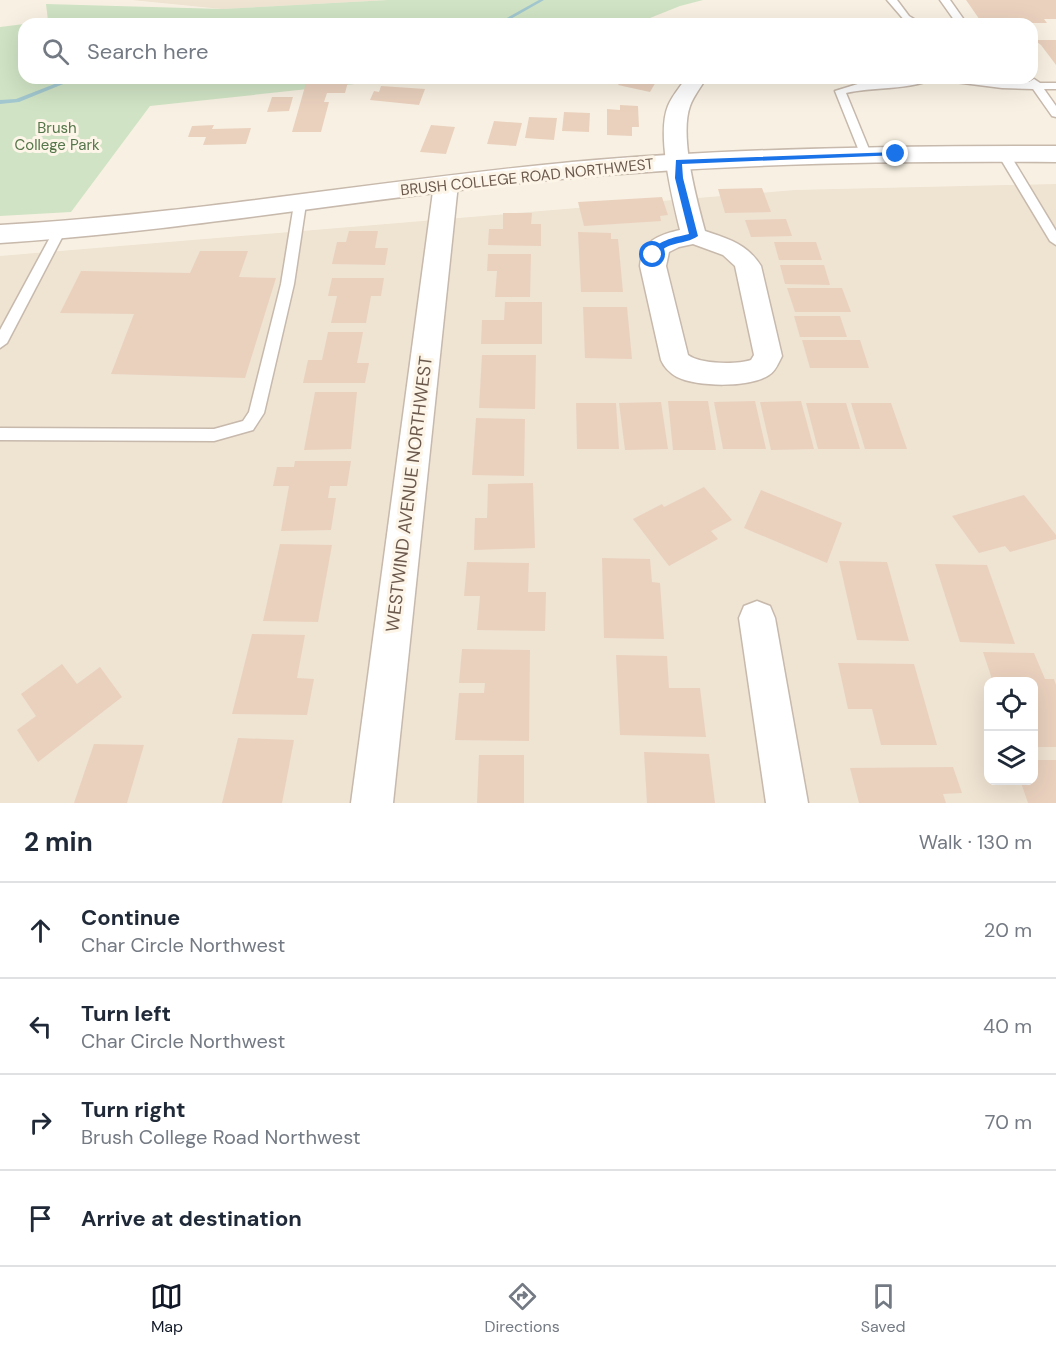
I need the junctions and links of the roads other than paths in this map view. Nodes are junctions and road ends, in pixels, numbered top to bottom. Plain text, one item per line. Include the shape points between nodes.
1 (892, 0) edge
2 (945, 0) edge
3 (906, 18) edge
4 (958, 18) edge
5 (1038, 83) edge
6 (692, 84) edge
7 (897, 84) edge
8 (994, 84) edge
9 (1013, 84) edge
10 (1035, 84) edge
11 (1056, 86) edge
12 (1056, 114) edge
13 (1003, 153) junction
14 (865, 154) junction
15 (1056, 154) edge
16 (678, 162) junction
17 (446, 184) junction
18 (300, 204) junction
19 (60, 230) junction
20 (0, 234) edge
21 (694, 236) junction
22 (1056, 241) edge
23 (0, 343) edge
24 (0, 434) edge
25 (757, 618) dead end
26 (372, 803) edge
27 (787, 803) edge

1 - 3 lane
2 - 4 lane
5 - 11 lane
6 - 16 street via 679,106 676,121
7 - 14 lane via 840,91
8 - 9 lane
10 - 12 lane
13 - 14 street, BRUSH COLLEGE ROAD NORTHWEST
13 - 15 street, BRUSH COLLEGE ROAD NORTHWEST
13 - 22 lane
14 - 16 street, BRUSH COLLEGE ROAD NORTHWEST
16 - 17 street, BRUSH COLLEGE ROAD NORTHWEST
16 - 21 street
17 - 18 street, BRUSH COLLEGE ROAD NORTHWEST
17 - 26 street, WESTWIND AVENUE NORTHWEST
18 - 19 street, BRUSH COLLEGE ROAD NORTHWEST
18 - 24 lane via 284,309 256,413 248,426 214,435
19 - 20 street, BRUSH COLLEGE ROAD NORTHWEST
19 - 23 lane
21 - 21 street via 671,240 653,255 675,360 686,369 703,373 749,372 761,367 768,356 744,257 733,249
25 - 27 street

